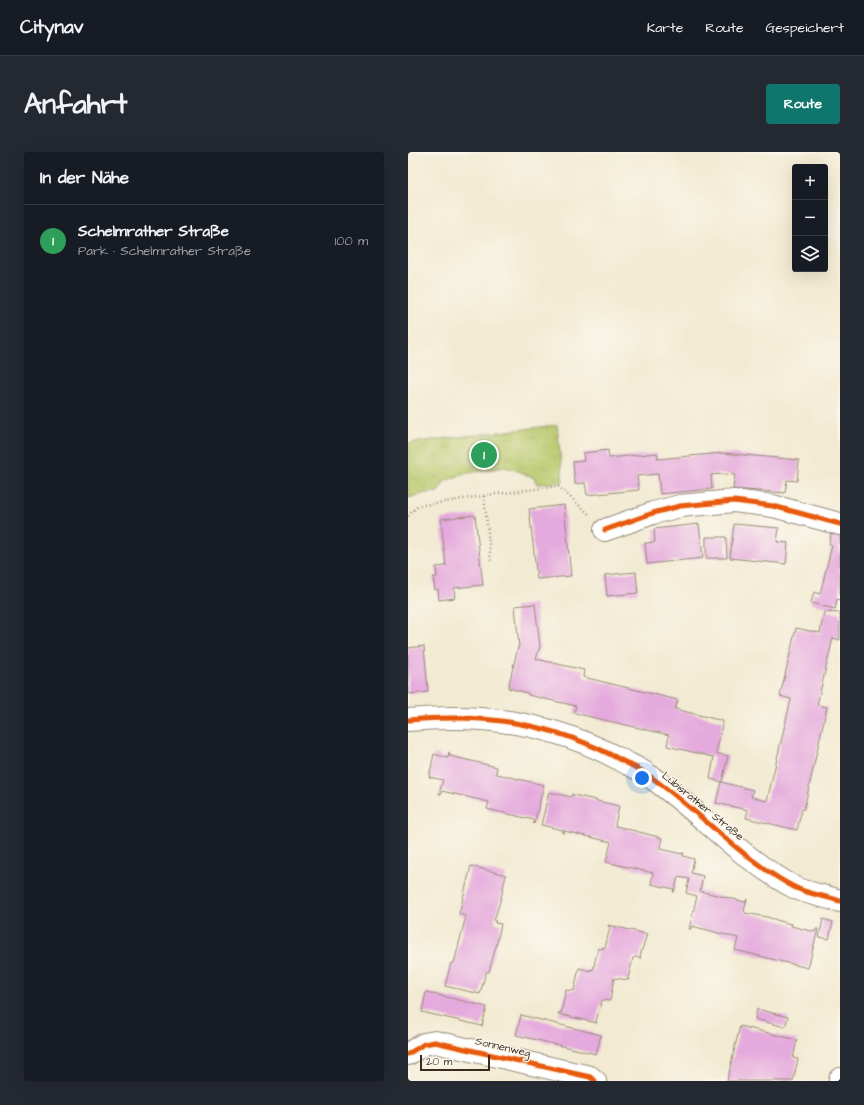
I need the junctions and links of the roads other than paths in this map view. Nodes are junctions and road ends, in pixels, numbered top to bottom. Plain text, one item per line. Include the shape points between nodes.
1 (840, 524) edge
2 (605, 530) road end
3 (408, 720) edge
4 (840, 901) edge
5 (408, 1054) edge
6 (596, 1081) edge

1 - 2 street via 773,506 734,501 680,506
3 - 4 street, Lübisrather Straße via 436,717 491,719 542,728 600,748 647,774 767,872 796,888
5 - 6 street, Sonnenweg via 424,1044 435,1042 590,1077

